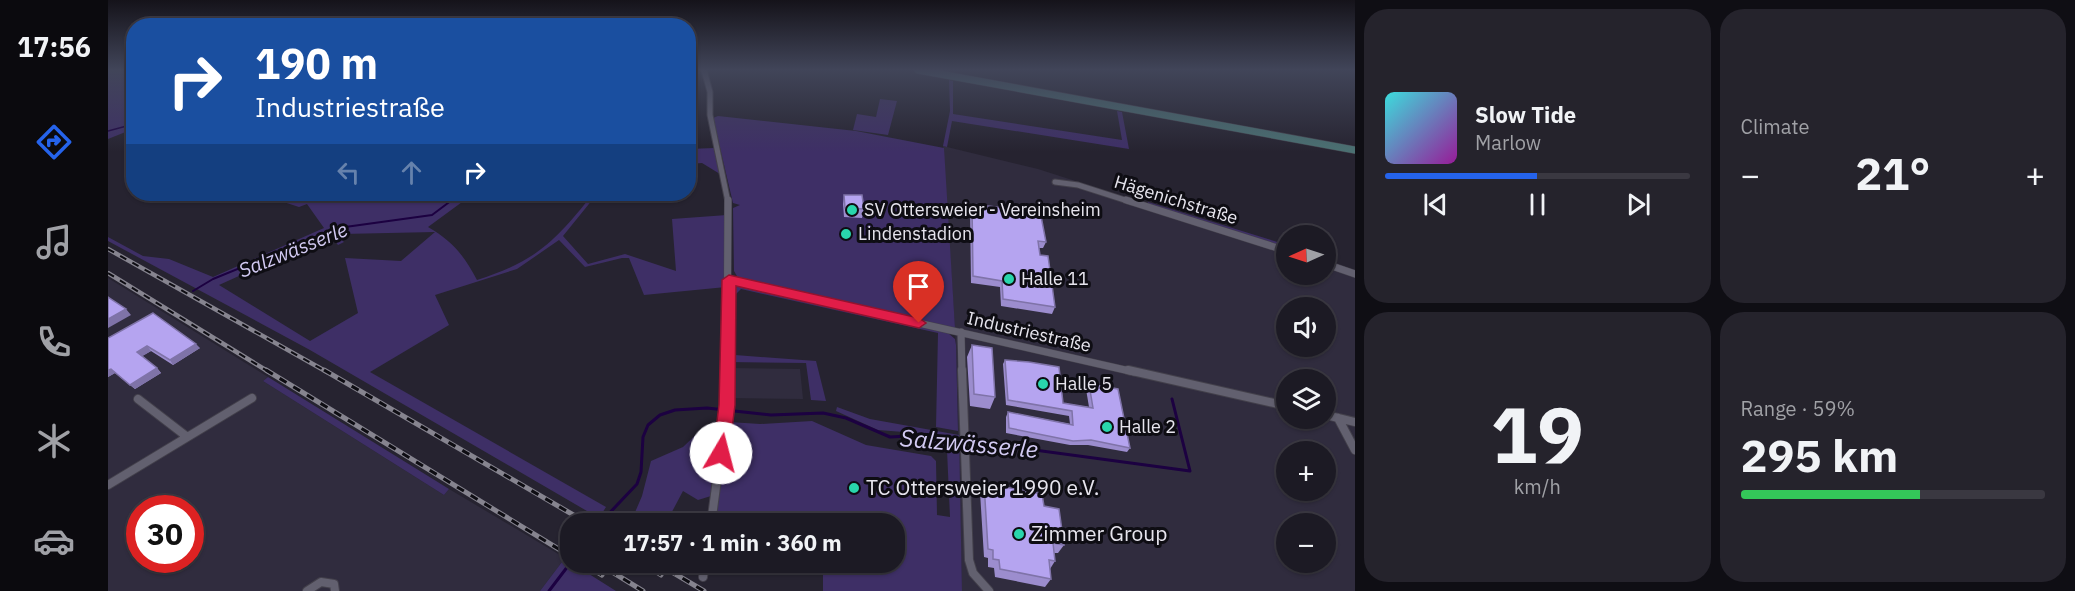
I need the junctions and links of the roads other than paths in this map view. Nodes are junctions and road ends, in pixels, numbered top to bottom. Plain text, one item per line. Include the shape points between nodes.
1 (710, 98) edge
2 (1069, 98) edge
3 (1355, 150) edge
4 (1055, 182) dead end
5 (1276, 248) edge
6 (1336, 267) edge
7 (1355, 274) edge
8 (729, 280) junction
9 (961, 332) junction
10 (252, 398) dead end
11 (138, 399) dead end
12 (1276, 404) edge
13 (1338, 418) joint
14 (1355, 422) edge
15 (186, 436) junction
16 (1355, 450) edge
17 (108, 485) edge
18 (712, 513) edge
19 (704, 573) edge
20 (703, 577) dead end
21 (307, 591) edge
22 (334, 591) edge
23 (989, 591) edge

1 - 8 street via 729,206
2 - 3 street
4 - 5 street, Hägenichstraße via 1078,185
6 - 7 street
8 - 9 street, Industriestraße
8 - 18 street via 727,405
9 - 12 street, Industriestraße
9 - 23 street via 969,560 973,573
10 - 15 street
11 - 15 street
13 - 14 street
13 - 16 street
15 - 17 street
19 - 20 street
21 - 22 street via 321,582 334,584

